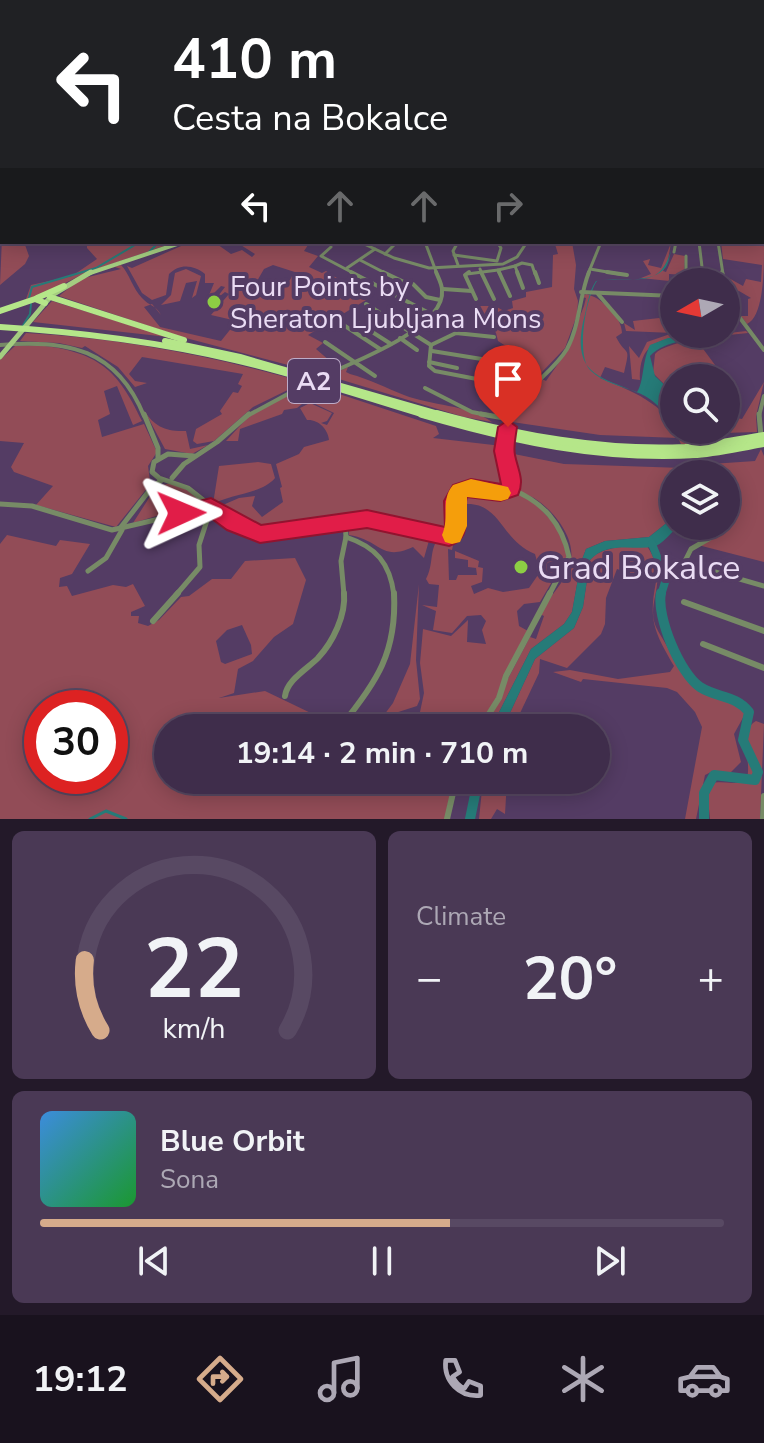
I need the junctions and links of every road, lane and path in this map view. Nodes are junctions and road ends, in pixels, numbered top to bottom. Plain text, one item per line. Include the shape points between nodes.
1 (177, 244) edge
2 (364, 244) edge
3 (395, 244) edge
4 (426, 244) edge
5 (457, 244) edge
6 (498, 244) edge
7 (525, 244) edge
8 (600, 244) edge
9 (676, 244) edge
10 (699, 244) edge
11 (718, 244) edge
12 (331, 247) dead end
13 (375, 249) junction
14 (674, 252) dead end
15 (385, 254) junction
16 (454, 255) junction
17 (686, 256) dead end
18 (360, 260) junction
19 (458, 266) junction
20 (515, 266) junction
21 (702, 267) dead end
22 (435, 268) junction
23 (480, 268) junction
24 (686, 268) edge
25 (722, 268) edge
26 (346, 269) junction
27 (590, 269) junction
28 (498, 270) junction
29 (627, 275) dead end
30 (406, 283) dead end
31 (539, 283) dead end
32 (413, 284) dead end
33 (64, 286) junction
34 (523, 288) dead end
35 (442, 289) junction
36 (472, 291) junction
37 (581, 292) junction
38 (593, 294) junction
39 (510, 296) dead end
40 (660, 296) edge
41 (476, 299) dead end
42 (494, 299) dead end
43 (33, 300) junction
44 (48, 300) junction
45 (441, 301) junction
46 (366, 304) dead end
47 (0, 311) edge
48 (432, 314) junction
49 (740, 319) edge
50 (355, 321) dead end
51 (622, 322) dead end
52 (0, 324) edge
53 (342, 324) dead end
54 (36, 327) junction
55 (410, 331) junction
56 (764, 334) edge
57 (754, 336) junction
58 (494, 337) dead end
59 (400, 338) junction
60 (325, 342) dead end
61 (762, 342) edge
62 (391, 344) junction
63 (0, 345) edge
64 (432, 348) junction
65 (381, 350) junction
66 (417, 350) dead end
67 (764, 350) edge
68 (232, 354) junction
69 (0, 357) edge
70 (355, 361) junction
71 (494, 361) dead end
72 (429, 362) junction
73 (457, 368) dead end
74 (375, 376) dead end
75 (482, 380) dead end
76 (425, 388) dead end
77 (764, 396) edge
78 (510, 419) junction
79 (506, 436) junction
80 (764, 436) edge
81 (764, 444) edge
82 (158, 448) junction
83 (712, 449) junction
84 (168, 454) junction
85 (194, 456) junction
86 (181, 457) junction
87 (158, 458) junction
88 (184, 464) junction
89 (180, 472) junction
90 (155, 476) junction
91 (167, 479) junction
92 (183, 483) junction
93 (152, 487) junction
94 (511, 489) junction
95 (2, 505) edge
96 (211, 507) junction
97 (345, 521) junction
98 (121, 528) junction
99 (346, 537) junction
100 (707, 540) edge
101 (88, 571) dead end
102 (764, 586) edge
103 (684, 602) dead end
104 (153, 621) dead end
105 (764, 631) edge
106 (703, 644) dead end
107 (764, 668) edge
108 (285, 696) dead end
109 (351, 714) edge
110 (489, 714) edge
111 (453, 794) edge
112 (764, 796) edge
113 (447, 819) edge
114 (763, 819) edge

1 - 33 main road
2 - 13 street
3 - 15 street
4 - 22 street
5 - 16 street
6 - 16 street via 497,261
7 - 23 street via 512,261
8 - 27 street
9 - 14 street
10 - 21 street
11 - 25 street
12 - 26 street via 321,256
13 - 15 street
13 - 18 street
15 - 22 street
16 - 19 street
17 - 24 street
18 - 26 street
18 - 30 street
19 - 22 street
19 - 23 street
20 - 28 street
20 - 31 street via 532,265
20 - 34 street
22 - 35 street
23 - 28 street
23 - 36 street via 465,275
23 - 42 street
26 - 48 street
27 - 29 street
27 - 37 street
28 - 39 street
32 - 45 street via 426,297
33 - 43 highway
33 - 44 main road
35 - 36 street
35 - 45 street
36 - 41 street
37 - 38 street
37 - 78 street via 580,314 566,350 524,394
38 - 40 street
38 - 51 street
43 - 44 highway
43 - 47 highway
44 - 68 highway
44 - 69 main road
45 - 48 street
46 - 55 street
48 - 55 street
49 - 57 street
50 - 62 street
52 - 54 highway, A2
53 - 65 street
54 - 68 highway, A2 via 133,335
54 - 79 highway, A2 via 228,358
55 - 59 street
55 - 64 street
56 - 57 street
57 - 61 street
58 - 64 street via 451,334
59 - 62 street
59 - 66 street
60 - 70 street
61 - 67 street
62 - 65 street
63 - 82 street via 78,350 113,368 133,393
64 - 71 street
64 - 72 street
65 - 70 street
68 - 79 highway, A2
70 - 74 street
70 - 85 street via 257,408
72 - 73 street
72 - 75 street via 435,371
76 - 78 street via 472,412
77 - 81 street via 759,424
78 - 94 street via 504,451
79 - 83 highway, A2 via 594,453
80 - 83 highway, A2
81 - 83 highway, A2
82 - 84 street
82 - 87 street
84 - 86 street
84 - 87 street
85 - 86 street
85 - 88 street
86 - 88 street
87 - 90 street via 151,467
88 - 89 street
89 - 91 street
89 - 92 street
90 - 91 street
90 - 93 street
91 - 92 street
91 - 93 street
92 - 96 street
93 - 98 street
94 - 97 street via 460,490 454,501 456,530 449,537 376,521
94 - 110 street via 552,516 569,557
95 - 98 street via 32,506
96 - 97 street via 260,534
96 - 98 street
96 - 104 street via 199,545 200,567
97 - 99 street
98 - 101 street via 106,558
99 - 108 street via 341,561 345,602 338,627 321,655 286,688
99 - 109 street via 368,543 386,558 394,603 381,671
100 - 102 street via 691,549 684,563
103 - 105 street
106 - 107 street
111 - 113 street
112 - 114 street

